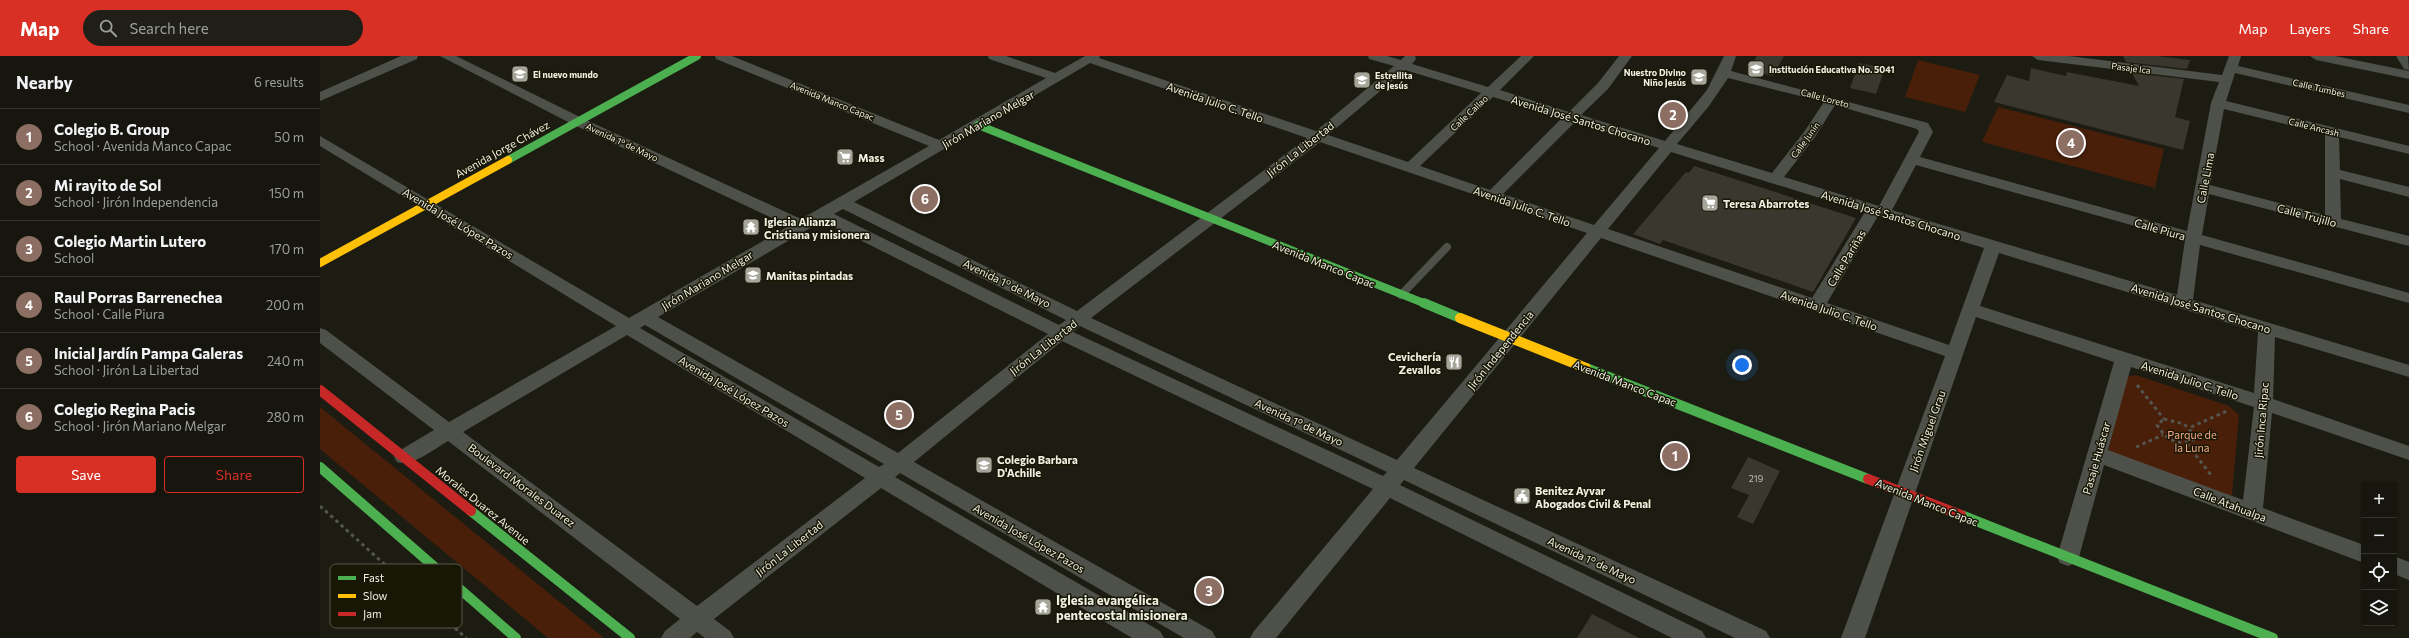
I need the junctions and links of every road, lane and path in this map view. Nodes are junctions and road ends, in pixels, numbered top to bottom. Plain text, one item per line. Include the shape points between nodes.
1 (412, 56) edge
2 (446, 56) edge
3 (697, 56) edge
4 (721, 56) edge
5 (994, 56) edge
6 (1374, 56) edge
7 (1528, 56) edge
8 (1626, 56) edge
9 (1730, 56) edge
10 (2038, 56) edge
11 (2402, 56) edge
12 (1092, 57) edge
13 (2323, 57) edge
14 (1408, 60) edge
15 (2112, 61) edge
16 (2409, 66) edge
17 (2230, 68) edge
18 (1725, 73) junction
19 (2409, 76) edge
20 (1057, 78) junction
21 (1491, 92) junction
22 (320, 97) edge
23 (1832, 100) junction
24 (2218, 103) junction
25 (2409, 109) edge
26 (1573, 117) junction
27 (577, 121) junction
28 (978, 125) junction
29 (1923, 126) joint
30 (2332, 131) junction
31 (1317, 137) junction
32 (320, 140) edge
33 (942, 146) junction
34 (1668, 146) junction
35 (2409, 150) edge
36 (1911, 159) junction
37 (1410, 168) junction
38 (2332, 173) junction
39 (1775, 180) junction
40 (2204, 188) junction
41 (2409, 192) edge
42 (1492, 196) junction
43 (843, 202) junction
44 (427, 205) junction
45 (1878, 211) junction
46 (821, 214) junction
47 (1210, 218) junction
48 (2333, 222) junction
49 (800, 225) junction
50 (1598, 232) junction
51 (2193, 239) junction
52 (2409, 241) edge
53 (1993, 246) junction
54 (1447, 247) dead end
55 (320, 263) edge
56 (1401, 295) junction
57 (2409, 298) edge
58 (2184, 303) junction
59 (1817, 305) junction
60 (1970, 309) junction
61 (646, 317) junction
62 (1079, 319) junction
63 (627, 327) junction
64 (2267, 328) junction
65 (1061, 333) junction
66 (320, 334) edge
67 (1509, 338) junction
68 (1955, 353) junction
69 (2123, 362) junction
70 (2409, 371) edge
71 (320, 390) edge
72 (2263, 403) junction
73 (2230, 410) dead end
74 (2164, 419) junction
75 (2191, 427) junction
76 (449, 430) junction
77 (2409, 453) edge
78 (2097, 454) junction
79 (404, 457) junction
80 (899, 463) junction
81 (320, 467) edge
82 (1401, 470) junction
83 (881, 477) junction
84 (1387, 487) junction
85 (1904, 493) junction
86 (320, 506) edge
87 (2252, 513) junction
88 (2361, 553) edge
89 (2068, 558) junction
90 (384, 564) edge
91 (431, 564) edge
92 (2397, 566) edge
93 (2409, 571) edge
94 (462, 591) edge
95 (697, 619) junction
96 (455, 628) edge
97 (466, 638) edge
98 (516, 638) edge
99 (630, 638) edge
100 (672, 638) edge
101 (722, 638) edge
102 (1152, 638) edge
103 (1204, 638) edge
104 (1262, 638) edge
105 (1694, 638) edge
106 (1758, 638) edge
107 (1853, 638) edge
108 (2274, 638) edge

1 - 22 street
2 - 27 street, Avenida 1º de Mayo
3 - 27 main road, Avenida Jorge Chávez
4 - 33 street, Avenida Manco Capac
5 - 20 street
6 - 14 street, Avenida José Santos Chocano
7 - 21 street, Calle Callao
8 - 26 street via 1603,86
9 - 18 street, Jirón Independencia
10 - 15 street, Pasaje Ica
11 - 16 street
12 - 20 street, Jirón Mariano Melgar
12 - 31 street, Avenida Julio C. Tello
13 - 19 street
14 - 21 street, Avenida José Santos Chocano
14 - 31 street, Jirón La Libertad
15 - 17 street, Pasaje Ica
17 - 24 street, Calle Lima
17 - 25 street, Calle Tumbes
18 - 23 street, Calle Loreto
18 - 34 street, Jirón Independencia
20 - 28 street, Jirón Mariano Melgar
21 - 26 street, Avenida José Santos Chocano
21 - 37 street, Calle Callao
23 - 29 street, Calle Loreto
23 - 39 street, Calle Junín
24 - 30 street, Calle Ancash
24 - 40 street, Calle Lima
26 - 34 street, Avenida José Santos Chocano
26 - 42 street
27 - 44 main road, Avenida Jorge Chávez
27 - 49 street, Avenida 1º de Mayo
28 - 33 street, Jirón Mariano Melgar
28 - 47 main road, Avenida Manco Capac
29 - 36 street, Calle Pariñas via 1926,132
30 - 35 street, Calle Ancash
30 - 38 street
31 - 37 street, Avenida Julio C. Tello
31 - 47 street, Jirón La Libertad
32 - 44 street, Avenida José López Pazos
33 - 43 street, Jirón Mariano Melgar
34 - 39 street, Avenida José Santos Chocano
34 - 50 street, Jirón Independencia
36 - 45 street, Calle Pariñas
36 - 51 street, Calle Piura
37 - 42 street, Avenida Julio C. Tello
38 - 41 street
38 - 48 street
39 - 45 street, Avenida José Santos Chocano
40 - 48 street, Calle Trujillo
40 - 51 street, Calle Lima
42 - 50 street, Avenida Julio C. Tello
43 - 46 street, Jirón Mariano Melgar
43 - 62 street, Avenida 1º de Mayo
44 - 55 main road, Avenida Jorge Chávez
44 - 63 street, Avenida José López Pazos via 614,316
45 - 53 street, Avenida José Santos Chocano
45 - 59 street, Calle Pariñas
46 - 49 street, Jirón Mariano Melgar
46 - 65 street, Avenida 1º de Mayo
47 - 56 main road, Avenida Manco Capac
47 - 62 street, Jirón La Libertad
48 - 52 street, Calle Trujillo
49 - 61 street, Jirón Mariano Melgar
50 - 59 street, Avenida Julio C. Tello
50 - 67 street, Jirón Independencia
51 - 57 street, Calle Piura
51 - 58 street, Calle Lima
53 - 58 street, Avenida José Santos Chocano
53 - 60 street, Jirón Miguel Grau
54 - 56 lane
56 - 67 main road, Avenida Manco Capac
58 - 64 street, Avenida José Santos Chocano
59 - 68 street, Avenida Julio C. Tello
60 - 68 street, Jirón Miguel Grau
60 - 69 street, Avenida Julio C. Tello
61 - 63 street, Jirón Mariano Melgar
61 - 80 street, Avenida José López Pazos
62 - 65 street, Jirón La Libertad
62 - 82 street, Avenida 1º de Mayo
63 - 76 street, Jirón Mariano Melgar via 609,335
63 - 83 street, Avenida José López Pazos
64 - 70 street, Avenida José Santos Chocano
64 - 72 street, Jirón Inca Ripac
65 - 80 street, Jirón La Libertad
65 - 84 street, Avenida 1º de Mayo
66 - 76 street, Boulevard Morales Duarez
67 - 82 street, Jirón Independencia
67 - 85 main road, Avenida Manco Capac
68 - 85 street, Jirón Miguel Grau
69 - 72 street, Avenida Julio C. Tello
69 - 74 path
69 - 78 street, Pasaje Huáscar
71 - 79 main road, Morales Duarez Avenue
72 - 77 street, Avenida Julio C. Tello
72 - 87 street, Jirón Inca Ripac
73 - 75 path
74 - 75 path via 2176,420
74 - 75 path via 2157,424 2160,430 2163,435 2177,443 2187,444 2197,438
76 - 79 street, Jirón Mariano Melgar
76 - 95 street, Boulevard Morales Duarez
78 - 87 street, Calle Atahualpa
78 - 89 street, Pasaje Huáscar
79 - 99 main road, Morales Duarez Avenue
80 - 83 street, Jirón La Libertad
80 - 103 street, Avenida José López Pazos
81 - 91 main road
82 - 84 street, Jirón Independencia
82 - 106 street, Avenida 1º de Mayo
83 - 95 street, Jirón La Libertad
83 - 102 street, Avenida José López Pazos
84 - 104 street, Jirón Independencia
84 - 105 street, Avenida 1º de Mayo
85 - 89 main road, Avenida Manco Capac
85 - 107 street, Jirón Miguel Grau
86 - 90 path
87 - 88 street, Calle Atahualpa
89 - 108 main road, Avenida Manco Capac
92 - 93 street
94 - 98 main road
95 - 100 street, Jirón La Libertad
95 - 101 street, Boulevard Morales Duarez
96 - 97 path

